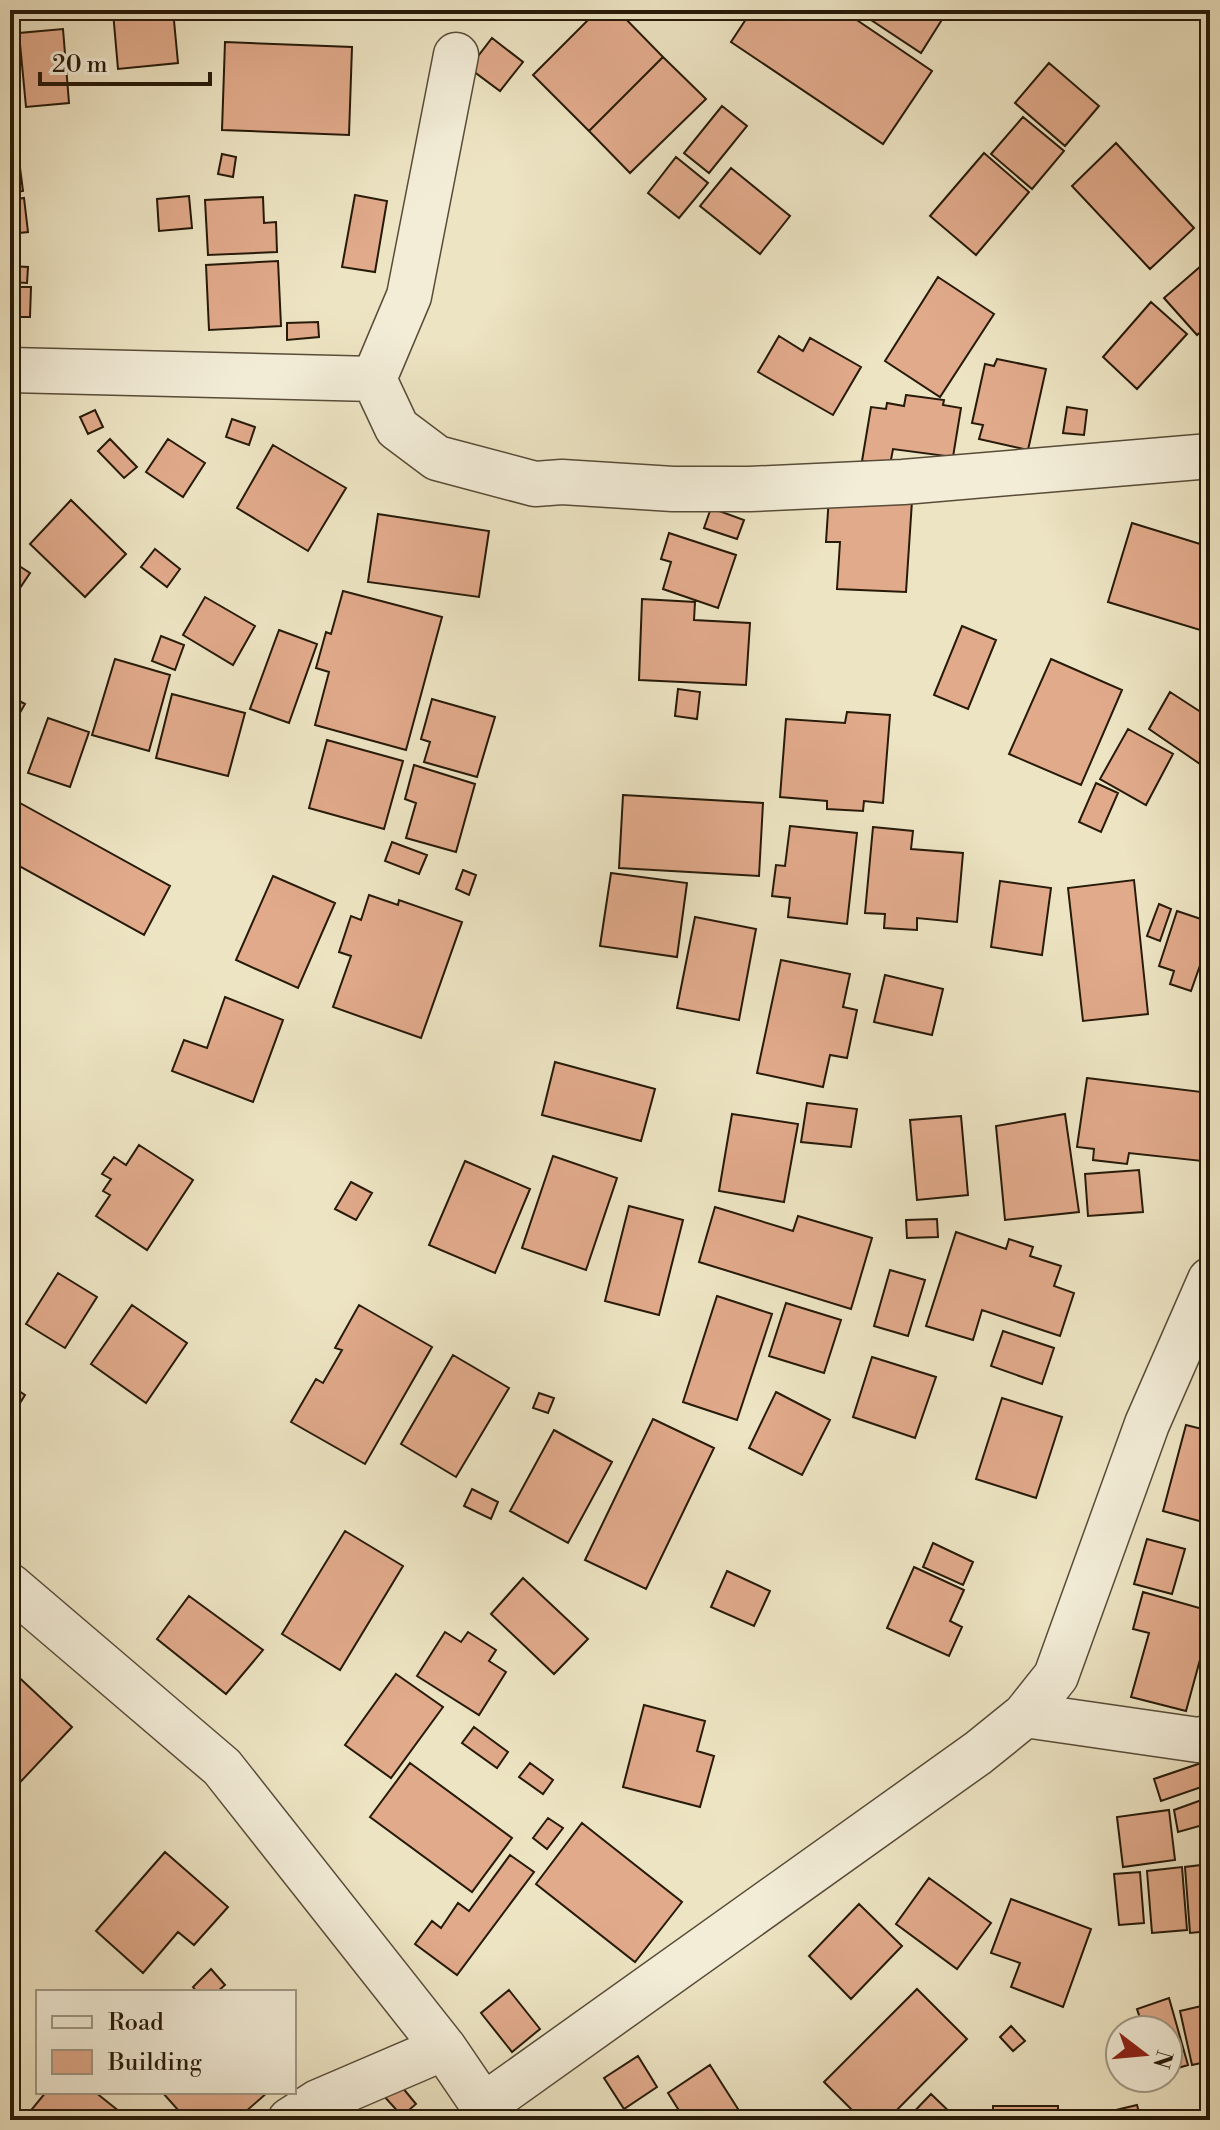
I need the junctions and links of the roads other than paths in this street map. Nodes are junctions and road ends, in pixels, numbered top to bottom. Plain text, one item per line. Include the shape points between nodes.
1 (456, 55) dead end
2 (10, 370) edge
3 (374, 379) junction
4 (1210, 456) edge
5 (1210, 1280) edge
6 (10, 1586) edge
7 (1025, 1715) junction
8 (1210, 1737) edge
9 (444, 2048) junction
10 (488, 2113) edge
11 (290, 2120) edge

1 - 3 street via 409,296
2 - 3 street
3 - 4 street via 397,428 437,458 535,484 781,488
5 - 7 street via 1147,1424 1056,1676
6 - 9 street via 222,1767
7 - 8 street via 1198,1740
7 - 10 street
9 - 10 street
9 - 11 street via 318,2102

